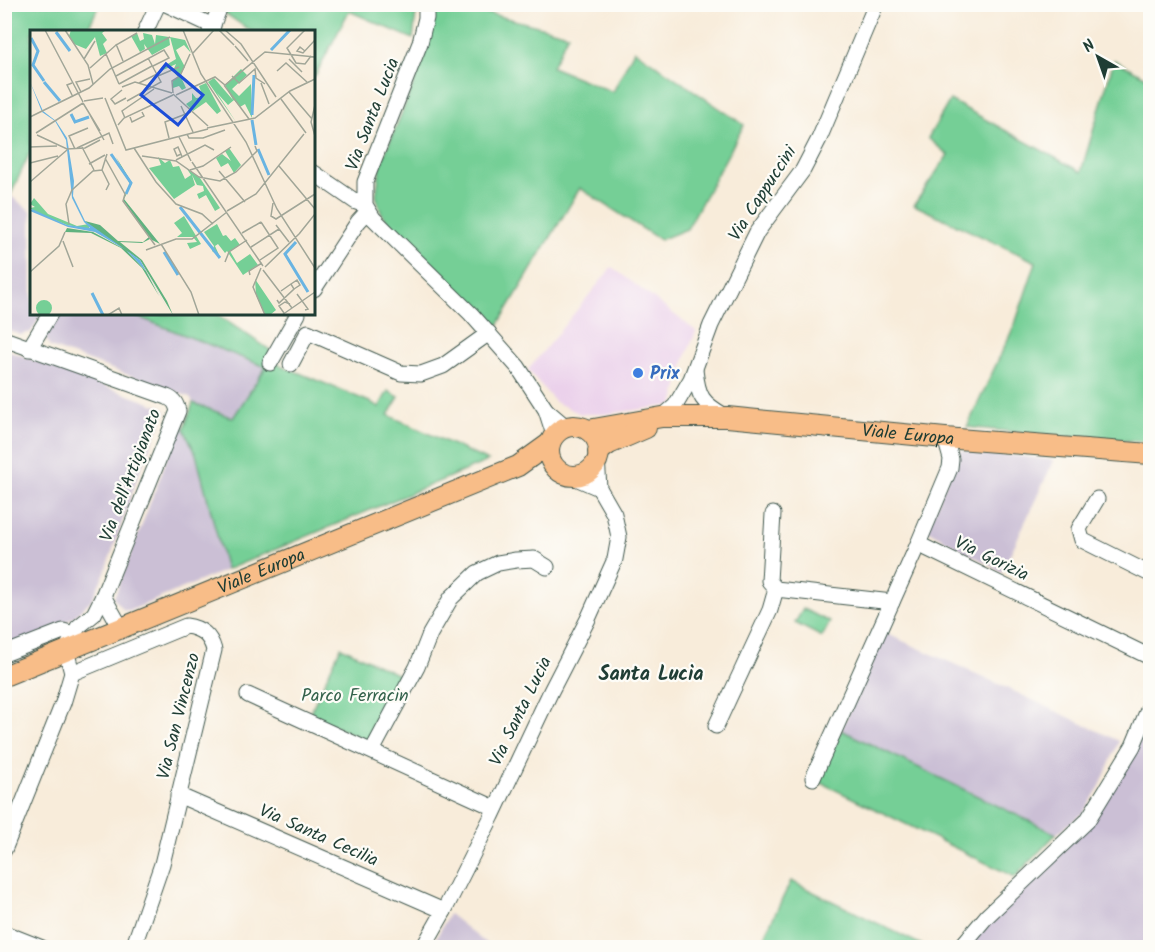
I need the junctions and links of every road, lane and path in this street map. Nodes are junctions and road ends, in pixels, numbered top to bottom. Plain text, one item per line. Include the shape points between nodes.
1 (158, 4) edge
2 (166, 4) edge
3 (220, 4) edge
4 (426, 4) edge
5 (876, 4) edge
6 (211, 29) edge
7 (146, 30) edge
8 (315, 174) edge
9 (366, 208) junction
10 (315, 287) edge
11 (49, 315) edge
12 (297, 315) edge
13 (489, 333) junction
14 (4, 339) edge
15 (29, 349) junction
16 (270, 363) dead end
17 (291, 364) dead end
18 (695, 370) junction
19 (700, 392) junction
20 (672, 417) junction
21 (727, 417) junction
22 (588, 430) junction
23 (557, 435) junction
24 (945, 438) junction
25 (598, 454) junction
26 (1150, 454) edge
27 (518, 466) junction
28 (562, 470) junction
29 (599, 488) junction
30 (1097, 499) dead end
31 (773, 514) dead end
32 (918, 544) junction
33 (547, 567) dead end
34 (1150, 574) edge
35 (776, 589) junction
36 (103, 596) junction
37 (892, 602) junction
38 (94, 614) junction
39 (111, 632) junction
40 (70, 642) junction
41 (4, 654) edge
42 (1150, 657) edge
43 (72, 673) junction
44 (4, 676) edge
45 (248, 695) dead end
46 (1150, 705) edge
47 (716, 726) dead end
48 (372, 751) junction
49 (813, 778) dead end
50 (178, 795) junction
51 (495, 808) junction
52 (4, 850) edge
53 (444, 911) junction
54 (4, 933) edge
55 (42, 948) edge
56 (133, 948) edge
57 (423, 948) edge
58 (960, 948) edge

1 - 7 street
2 - 6 street
3 - 6 street
4 - 9 street, Via Santa Lucia via 420,43 365,182
5 - 18 street, Via Cappuccini via 819,139 803,170 757,232 711,325
8 - 9 street
9 - 10 street
9 - 13 street
11 - 15 street
12 - 16 street
13 - 17 street via 442,366 421,374 401,373 308,332
13 - 23 street via 518,367
14 - 15 street, Via dell'Artigianato
15 - 36 street, Via dell'Artigianato via 167,397 177,405 176,417
18 - 19 street
18 - 20 street, Via Cappuccini
19 - 20 street via 695,410
19 - 21 street via 709,407
20 - 21 main road, Viale Europa
20 - 22 main road, Viale Europa
20 - 25 main road, Viale Europa via 609,444
21 - 24 main road, Viale Europa
22 - 23 main road via 574,426
22 - 25 main road via 595,437
23 - 27 main road, Viale Europa
23 - 28 main road via 549,451 550,459
24 - 26 main road, Viale Europa
24 - 32 street via 950,468
25 - 28 main road via 584,473
25 - 29 street, Via Santa Lucia
27 - 28 main road, Viale Europa
27 - 39 main road, Viale Europa
28 - 29 street
29 - 51 street, Via Santa Lucia via 614,514 619,537 615,559
30 - 34 street via 1079,529 1082,540
31 - 35 street via 769,581
32 - 37 street
32 - 42 street, Via Gorizia
33 - 48 street via 534,559 498,563 477,573 451,598
35 - 37 street
35 - 47 street
36 - 38 street
36 - 39 street
37 - 49 street
38 - 39 street via 94,626
38 - 40 street via 78,627
39 - 40 main road, Viale Europa
40 - 41 street via 63,631
40 - 43 street
40 - 44 main road, Viale Europa
43 - 50 street, Via San Vincenzo via 186,626 209,637 214,650
43 - 52 street
45 - 48 street
46 - 58 street via 1133,746 1087,820 987,916
48 - 51 street
50 - 53 street, Via Santa Cecilia
50 - 56 street, Via San Vincenzo via 162,864
51 - 53 street, Via Santa Lucia
53 - 57 street, Via Santa Lucia
54 - 55 street

